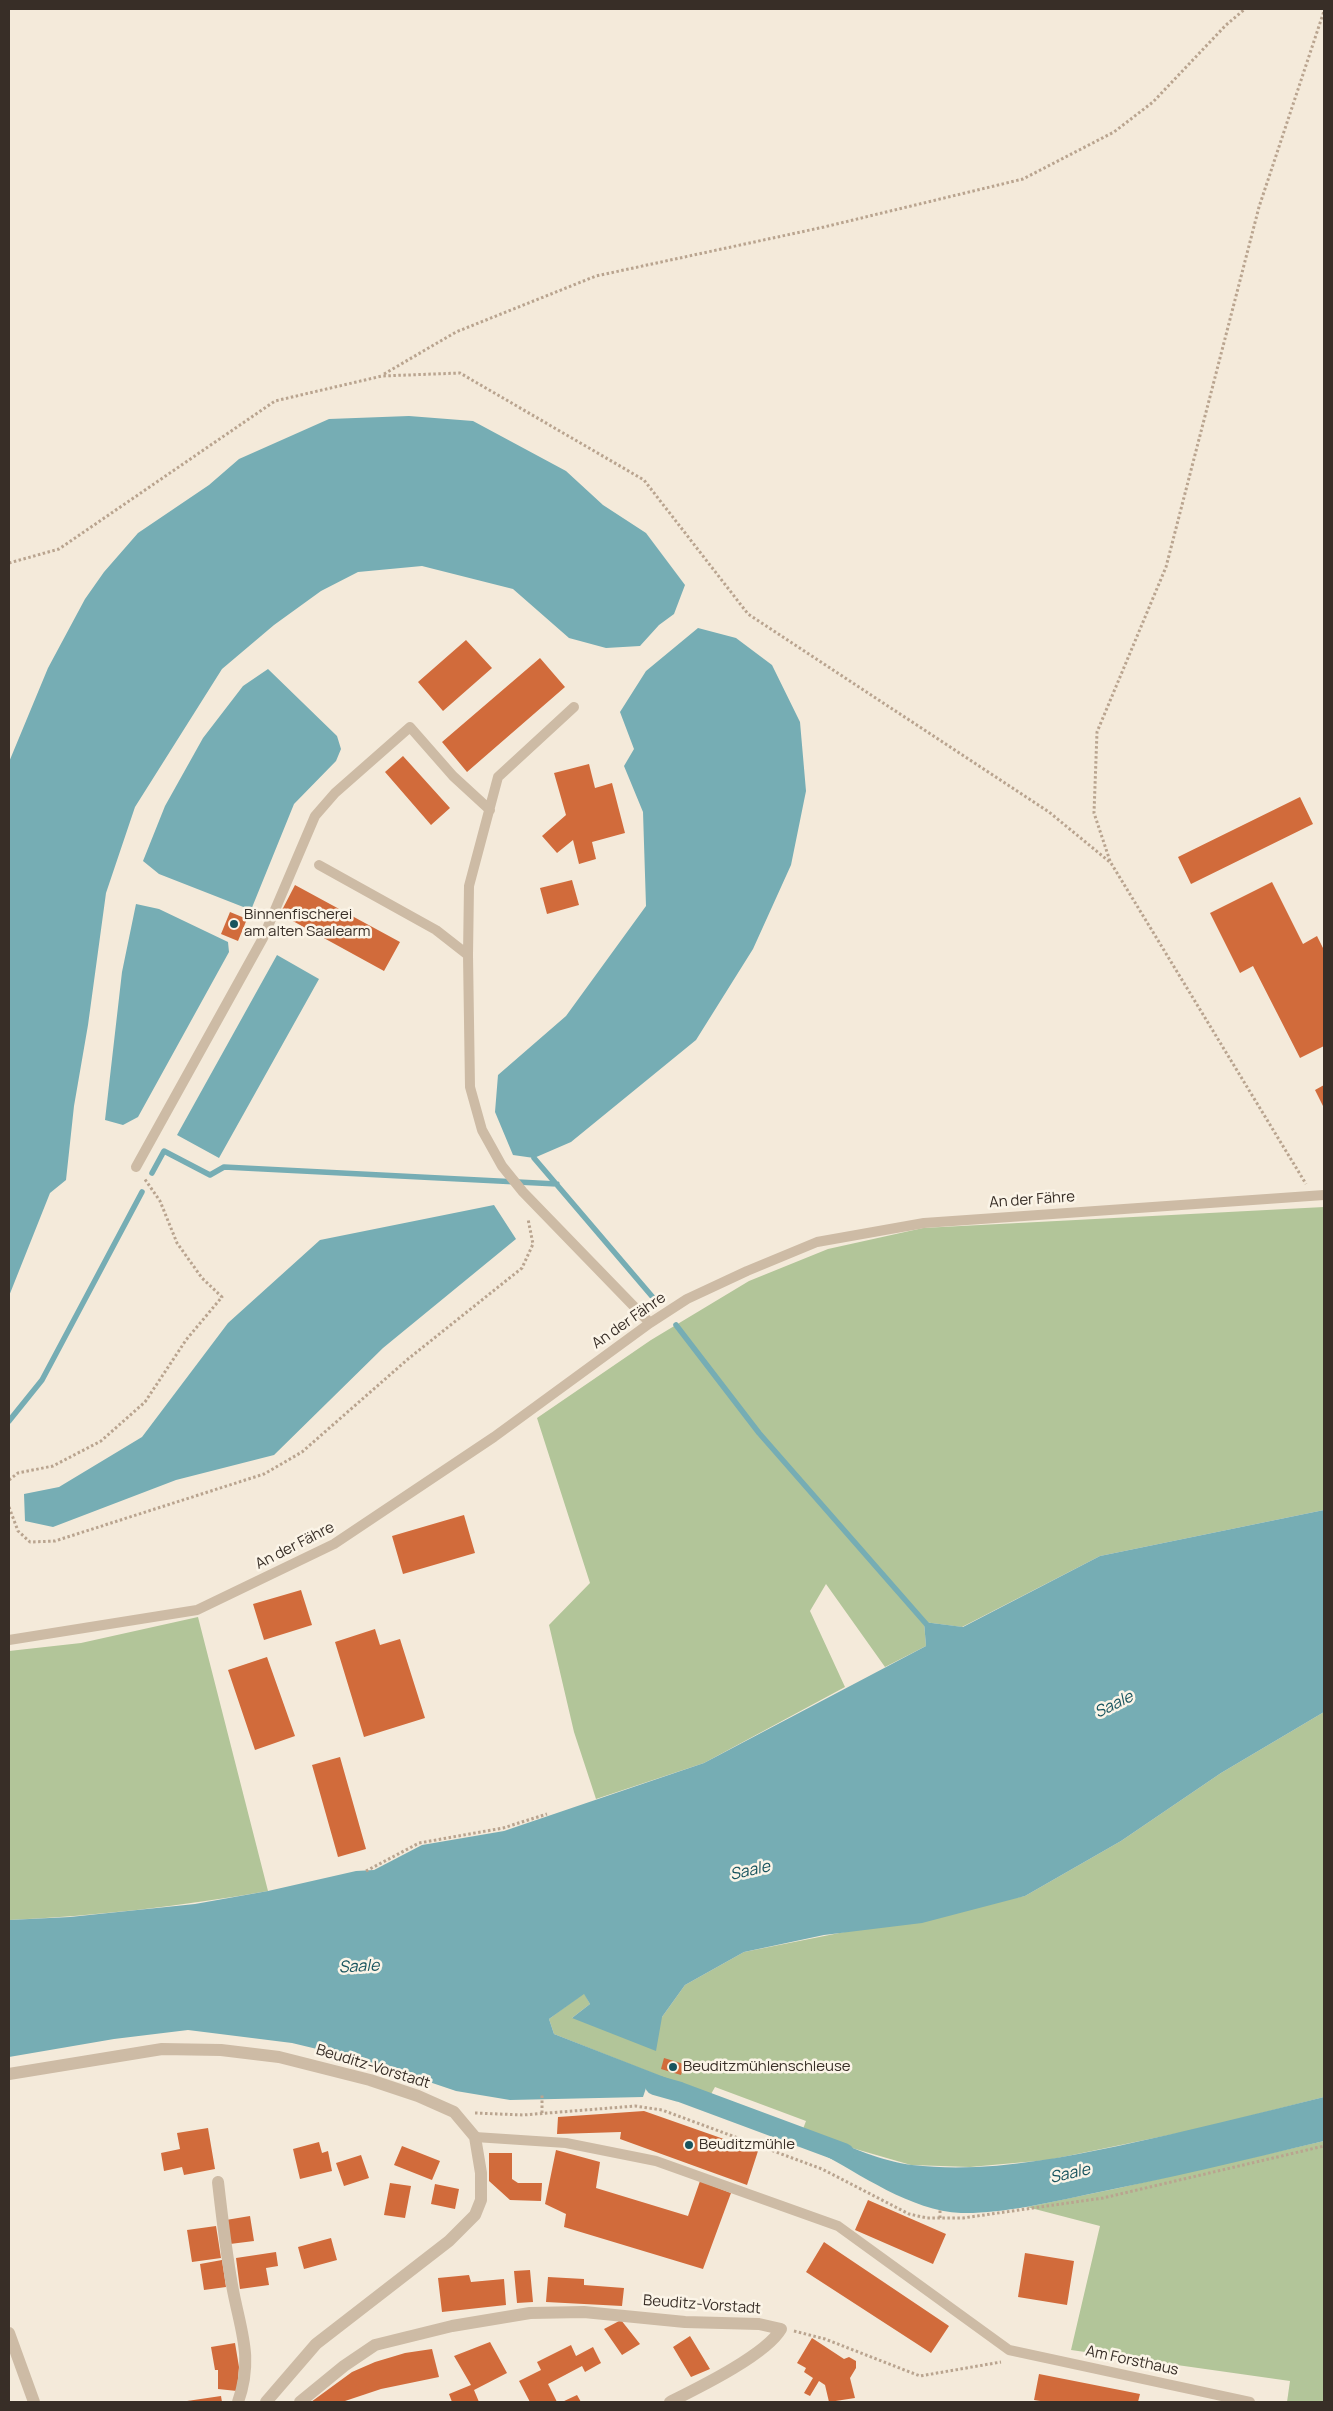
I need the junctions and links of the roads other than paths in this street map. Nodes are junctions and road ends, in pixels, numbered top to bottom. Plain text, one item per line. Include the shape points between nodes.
1 (574, 706) dead end
2 (490, 810) junction
3 (319, 865) dead end
4 (468, 955) junction
5 (136, 1167) road end
6 (1324, 1194) edge
7 (650, 1323) junction
8 (9, 1640) edge
9 (9, 2074) edge
10 (475, 2137) junction
11 (218, 2182) dead end
12 (9, 2333) edge
13 (34, 2402) edge
14 (238, 2402) edge
15 (266, 2402) edge
16 (300, 2402) edge
17 (670, 2402) edge
18 (1250, 2402) edge

1 - 2 lane via 498,777
2 - 4 lane via 469,886
2 - 5 lane via 453,776 410,727 335,793 315,816 263,938
3 - 4 lane via 436,930
4 - 7 lane via 470,1086 482,1130 522,1191
6 - 7 lane, An der Fähre via 924,1223 817,1242 687,1299
7 - 8 lane, An der Fähre via 494,1437 334,1544 197,1610
9 - 10 street, Beuditz-Vorstadt via 162,2049 221,2050 279,2057 418,2096 454,2112
10 - 15 street via 481,2200 475,2215 449,2242 316,2344
10 - 18 lane, Am Forsthaus via 566,2143 656,2161 838,2226 1009,2350
11 - 14 street via 232,2288 246,2351 246,2377
12 - 13 street
16 - 17 street, Beuditz-Vorstadt via 376,2345 452,2326 530,2313 584,2312 685,2322 759,2324 781,2329 776,2339 738,2364

